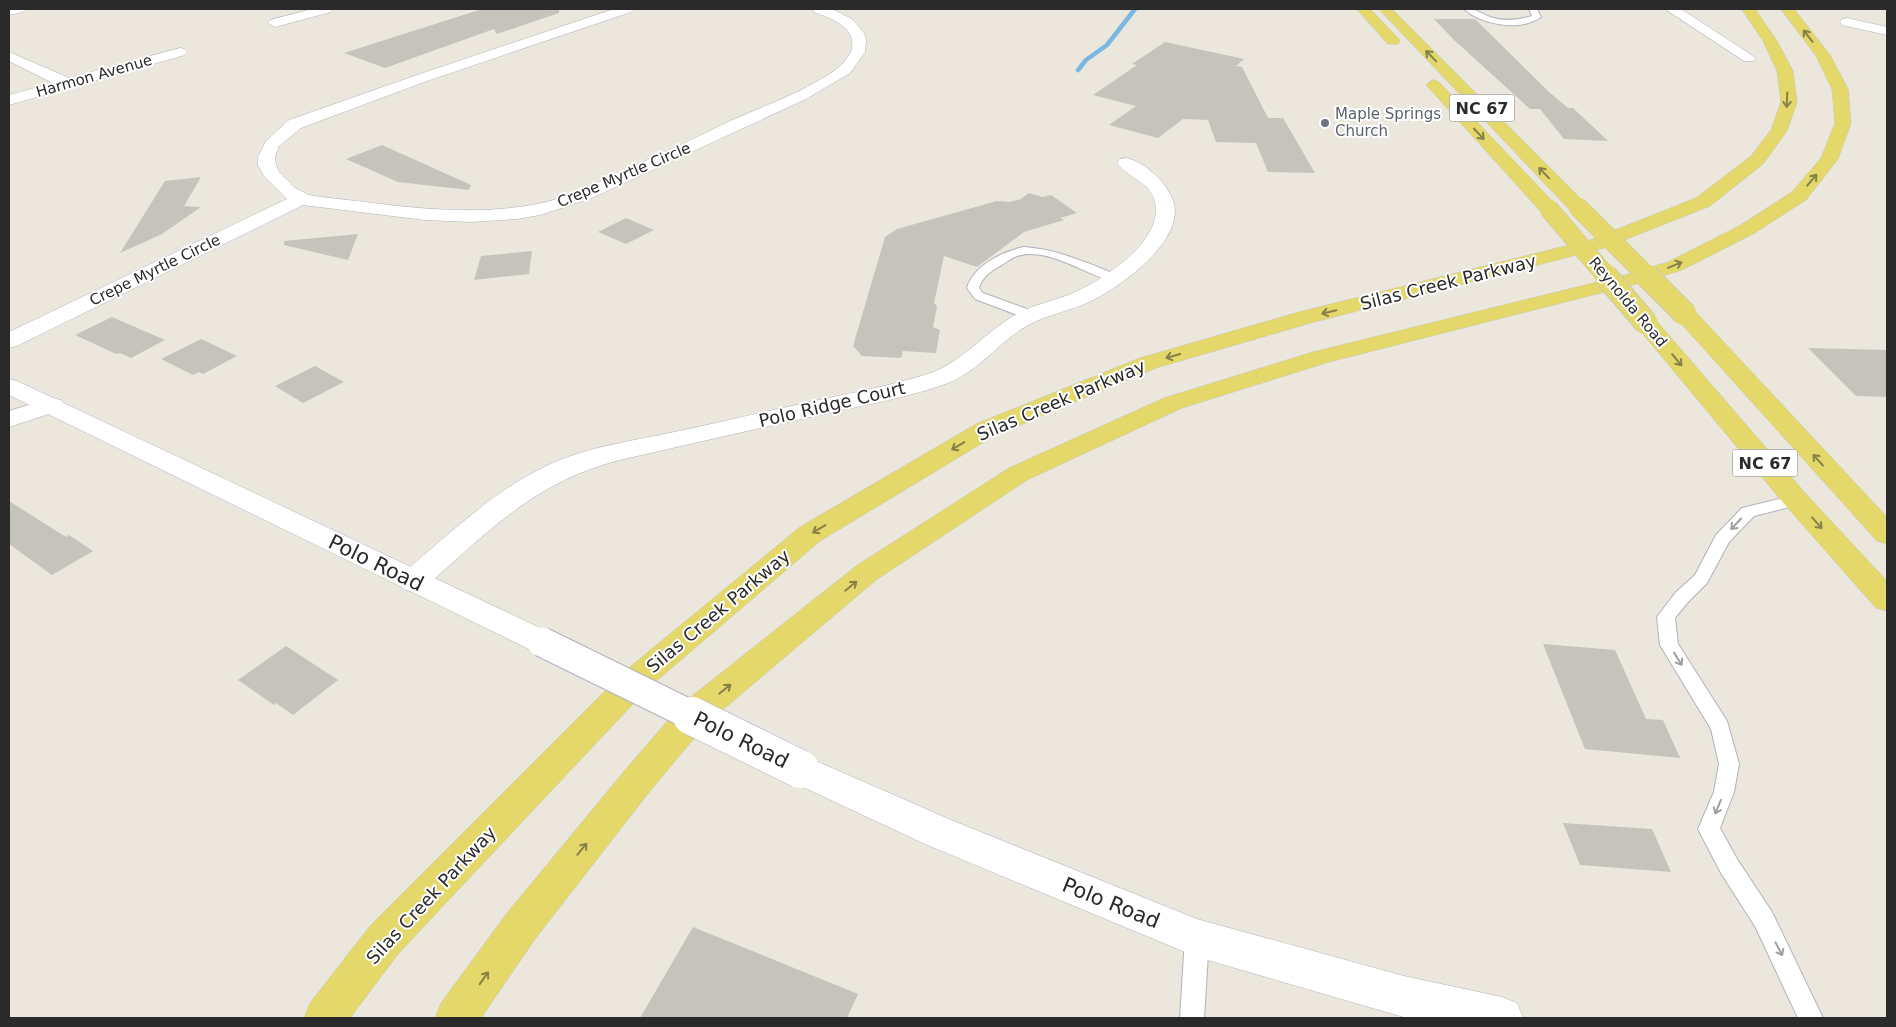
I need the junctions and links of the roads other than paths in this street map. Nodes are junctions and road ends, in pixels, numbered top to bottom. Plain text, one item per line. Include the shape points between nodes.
1 (18, 9) edge
2 (326, 9) edge
3 (626, 9) edge
4 (819, 9) edge
5 (1363, 9) edge
6 (1386, 9) edge
7 (1468, 9) edge
8 (1533, 9) edge
9 (1672, 9) edge
10 (1748, 9) edge
11 (1787, 9) edge
12 (9, 11) edge
13 (1847, 22) dead end
14 (275, 23) dead end
15 (1887, 31) edge
16 (180, 52) dead end
17 (1405, 54) dead end
18 (9, 56) edge
19 (1749, 58) dead end
20 (1424, 74) dead end
21 (66, 83) junction
22 (9, 100) edge
23 (1126, 163) dead end
24 (300, 199) junction
25 (1114, 278) junction
26 (1030, 315) junction
27 (9, 341) edge
28 (9, 386) edge
29 (52, 405) junction
30 (9, 419) edge
31 (1796, 500) junction
32 (1887, 534) edge
33 (413, 581) junction
34 (1887, 600) edge
35 (1196, 938) junction
36 (325, 1018) edge
37 (456, 1018) edge
38 (1192, 1018) edge
39 (1502, 1018) edge
40 (1811, 1018) edge

1 - 12 street
2 - 14 street
3 - 24 street via 296,124 276,139 266,157 267,167 273,176
4 - 24 street, Crepe Myrtle Circle via 843,19 855,30 859,50 844,71 701,142 558,205 520,213 460,217
5 - 17 main road
32 -> 6 main road, Reynolda Road / NC 67, bridge via 1685,314
7 - 8 lane via 1490,20 1507,23 1537,16
9 - 19 street
10 -> 36 main road, Silas Creek Parkway via 1785,71 1789,102 1779,131 1758,160 1703,202 1596,244 1307,317 1148,363 985,430 810,534 636,680 384,940
37 -> 11 main road via 521,926 694,714 866,573 1018,474 1173,403 1321,357 1675,266 1746,230 1798,196 1829,159 1843,123 1840,89 1823,55
13 - 15 street
16 - 21 street, Harmon Avenue
18 - 21 street
20 -> 31 main road, Reynolda Road / NC 67, bridge via 1549,209
21 - 22 street, Harmon Avenue
23 - 25 street, Polo Ridge Court via 1159,190 1165,204 1164,223 1154,241
24 - 27 street, Crepe Myrtle Circle
25 - 26 street, Polo Ridge Court via 1085,296
25 - 26 lane via 1029,250 1014,253 987,269 974,282 973,288 979,296
26 - 33 street, Polo Ridge Court via 964,366 941,377 868,397 575,464 515,494
28 - 29 street, Polo Road
29 - 30 street
29 - 33 street, Polo Road
31 -> 34 main road, Reynolda Road / NC 67
31 -> 40 lane via 1748,512 1722,539 1700,579 1666,617 1669,646 1720,727 1729,764 1724,792 1710,829 1768,928
33 - 35 street, Polo Road, bridge via 938,832
35 - 38 lane
35 - 39 street, Polo Road via 1404,997

